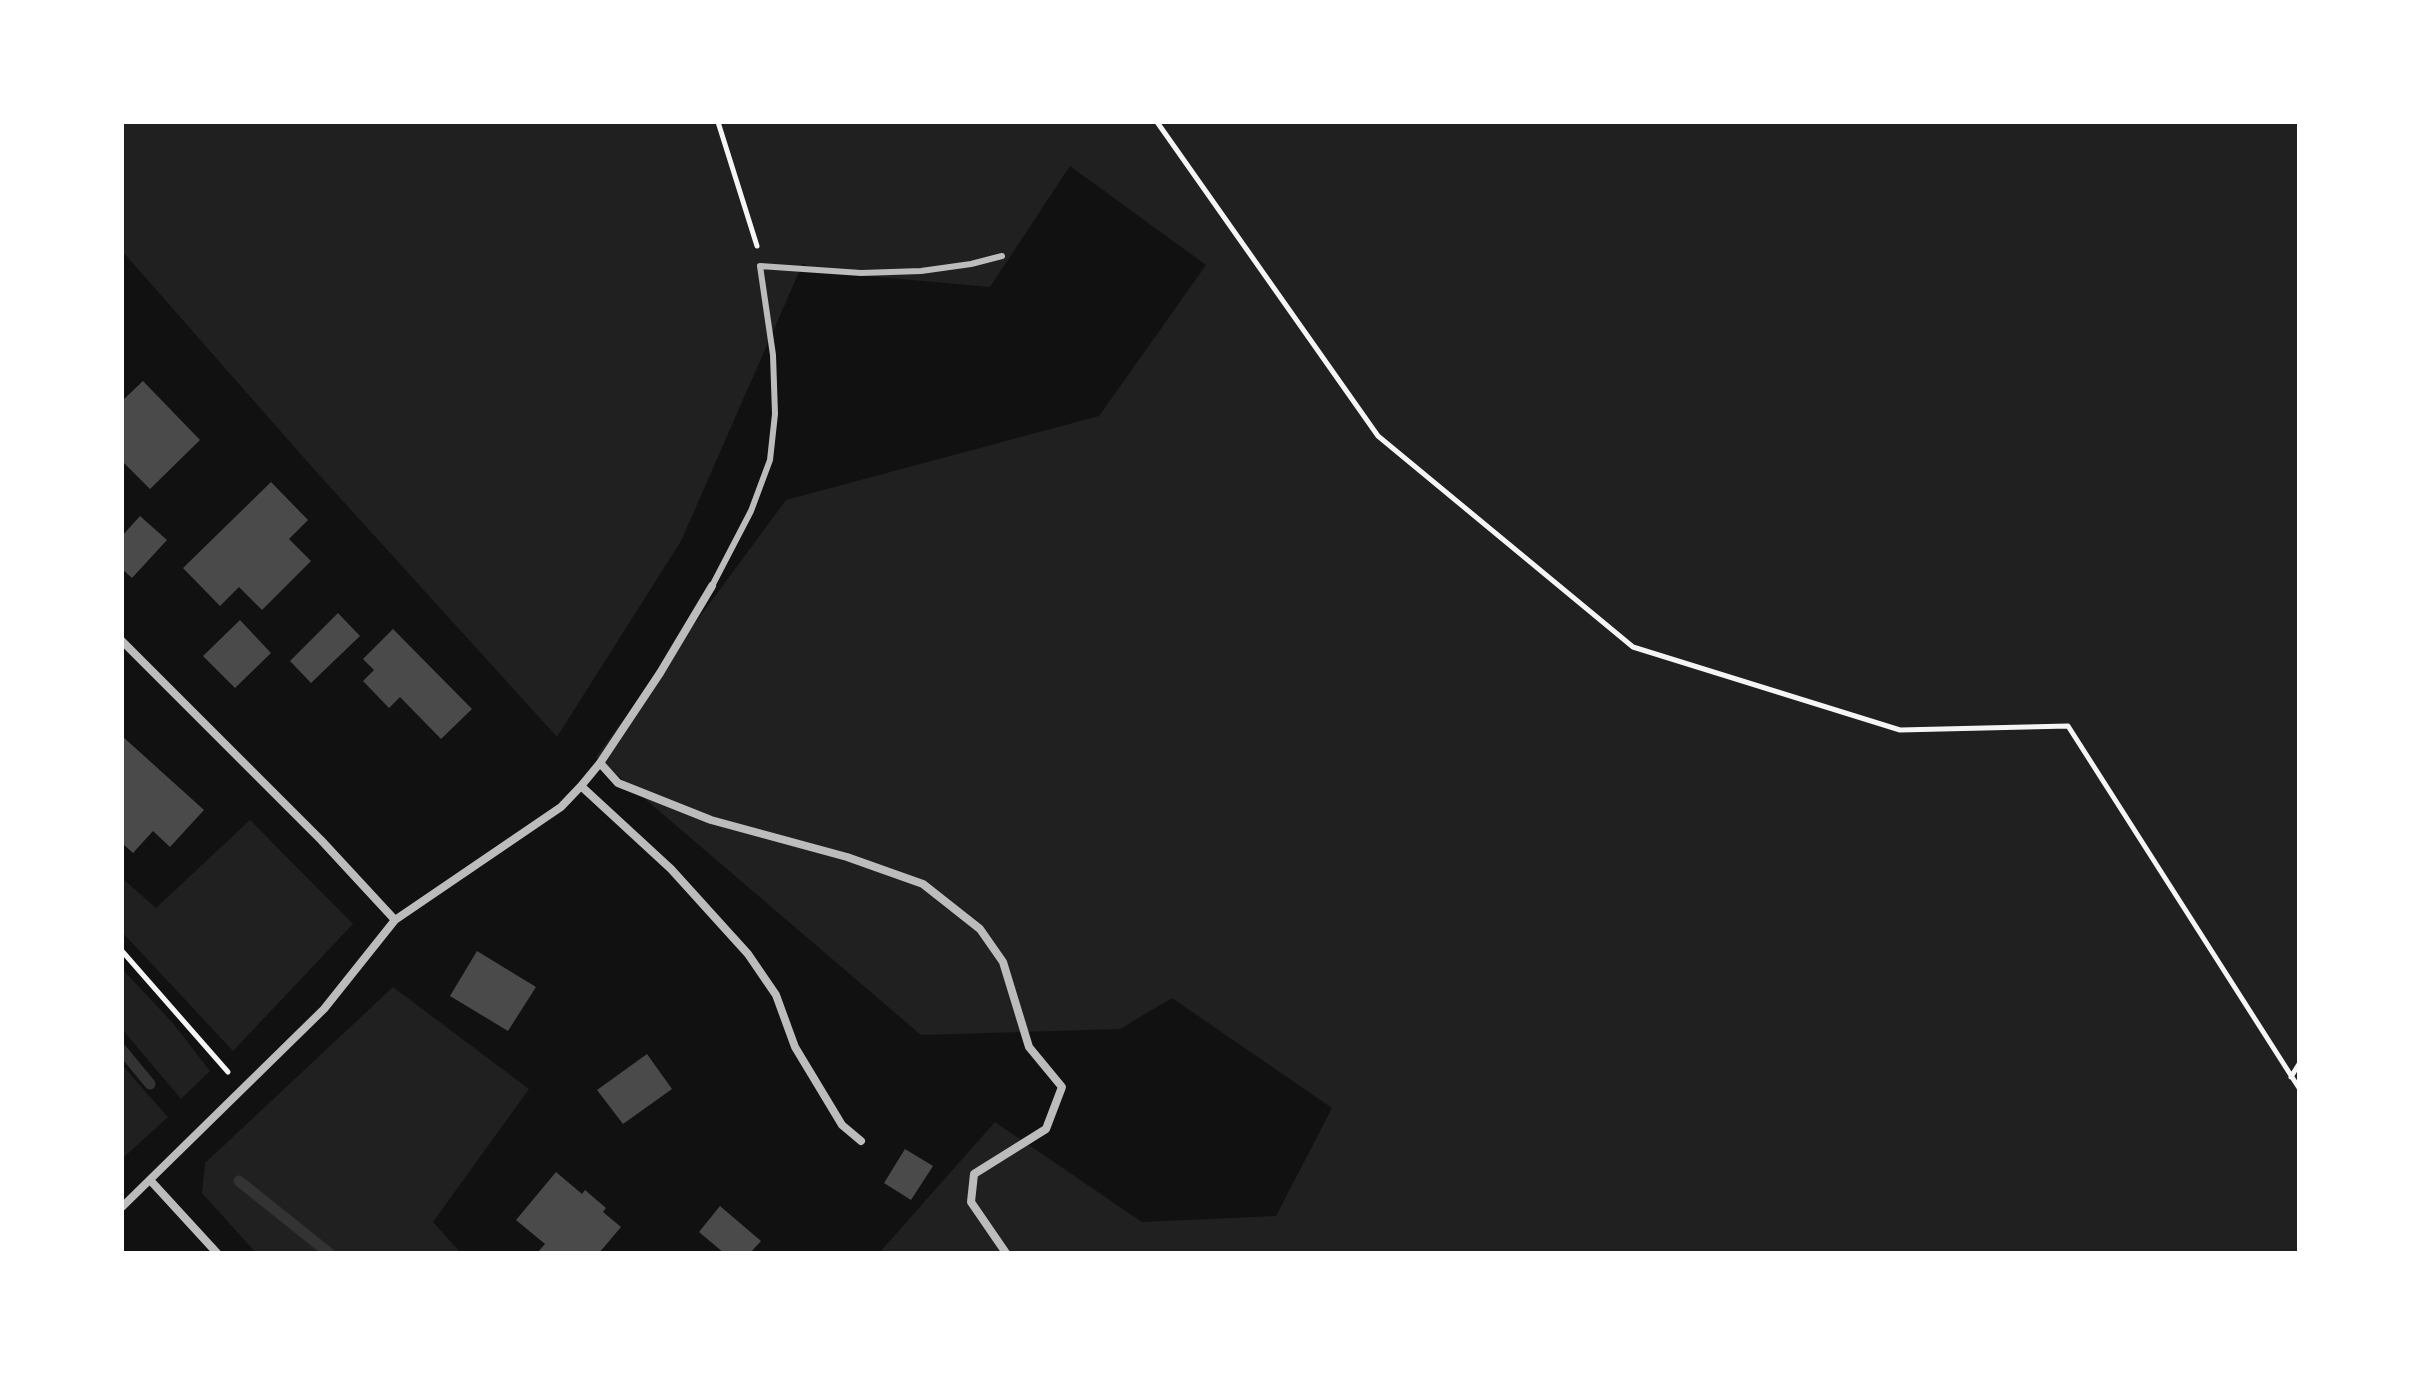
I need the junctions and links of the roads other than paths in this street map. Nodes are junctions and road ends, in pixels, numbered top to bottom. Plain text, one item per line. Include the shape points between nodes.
1 (1002, 256) dead end
2 (712, 586) joint
3 (122, 641) edge
4 (600, 763) junction
5 (581, 786) junction
6 (395, 920) junction
7 (861, 1141) dead end
8 (150, 1180) junction
9 (122, 1207) edge
10 (217, 1253) edge
11 (1006, 1253) edge

1 - 2 lane via 921,271 760,266 773,355 770,460 751,511
2 - 4 street
3 - 6 street
4 - 5 street
4 - 11 street via 618,783 711,820 923,884 980,929 1003,962 1029,1047 1062,1087 1046,1129 974,1174 971,1202
5 - 6 street via 561,807
5 - 7 street via 671,869 748,954 776,995 795,1047 834,1112
6 - 8 street via 324,1009
8 - 9 street
8 - 10 street

